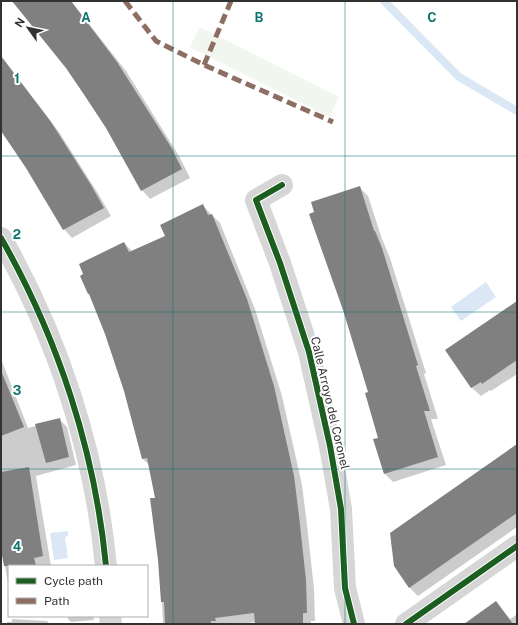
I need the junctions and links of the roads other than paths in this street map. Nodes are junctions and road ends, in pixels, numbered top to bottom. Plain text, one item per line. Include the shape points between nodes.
1 (282, 185) dead end
2 (1, 238) edge
3 (517, 546) edge
4 (106, 565) edge
5 (354, 624) edge
6 (406, 624) edge

1 - 5 street, Calle Arroyo del Coronel via 256,200 309,352 341,509 344,588
2 - 4 street via 19,269 56,352 81,432 102,528
3 - 6 street

